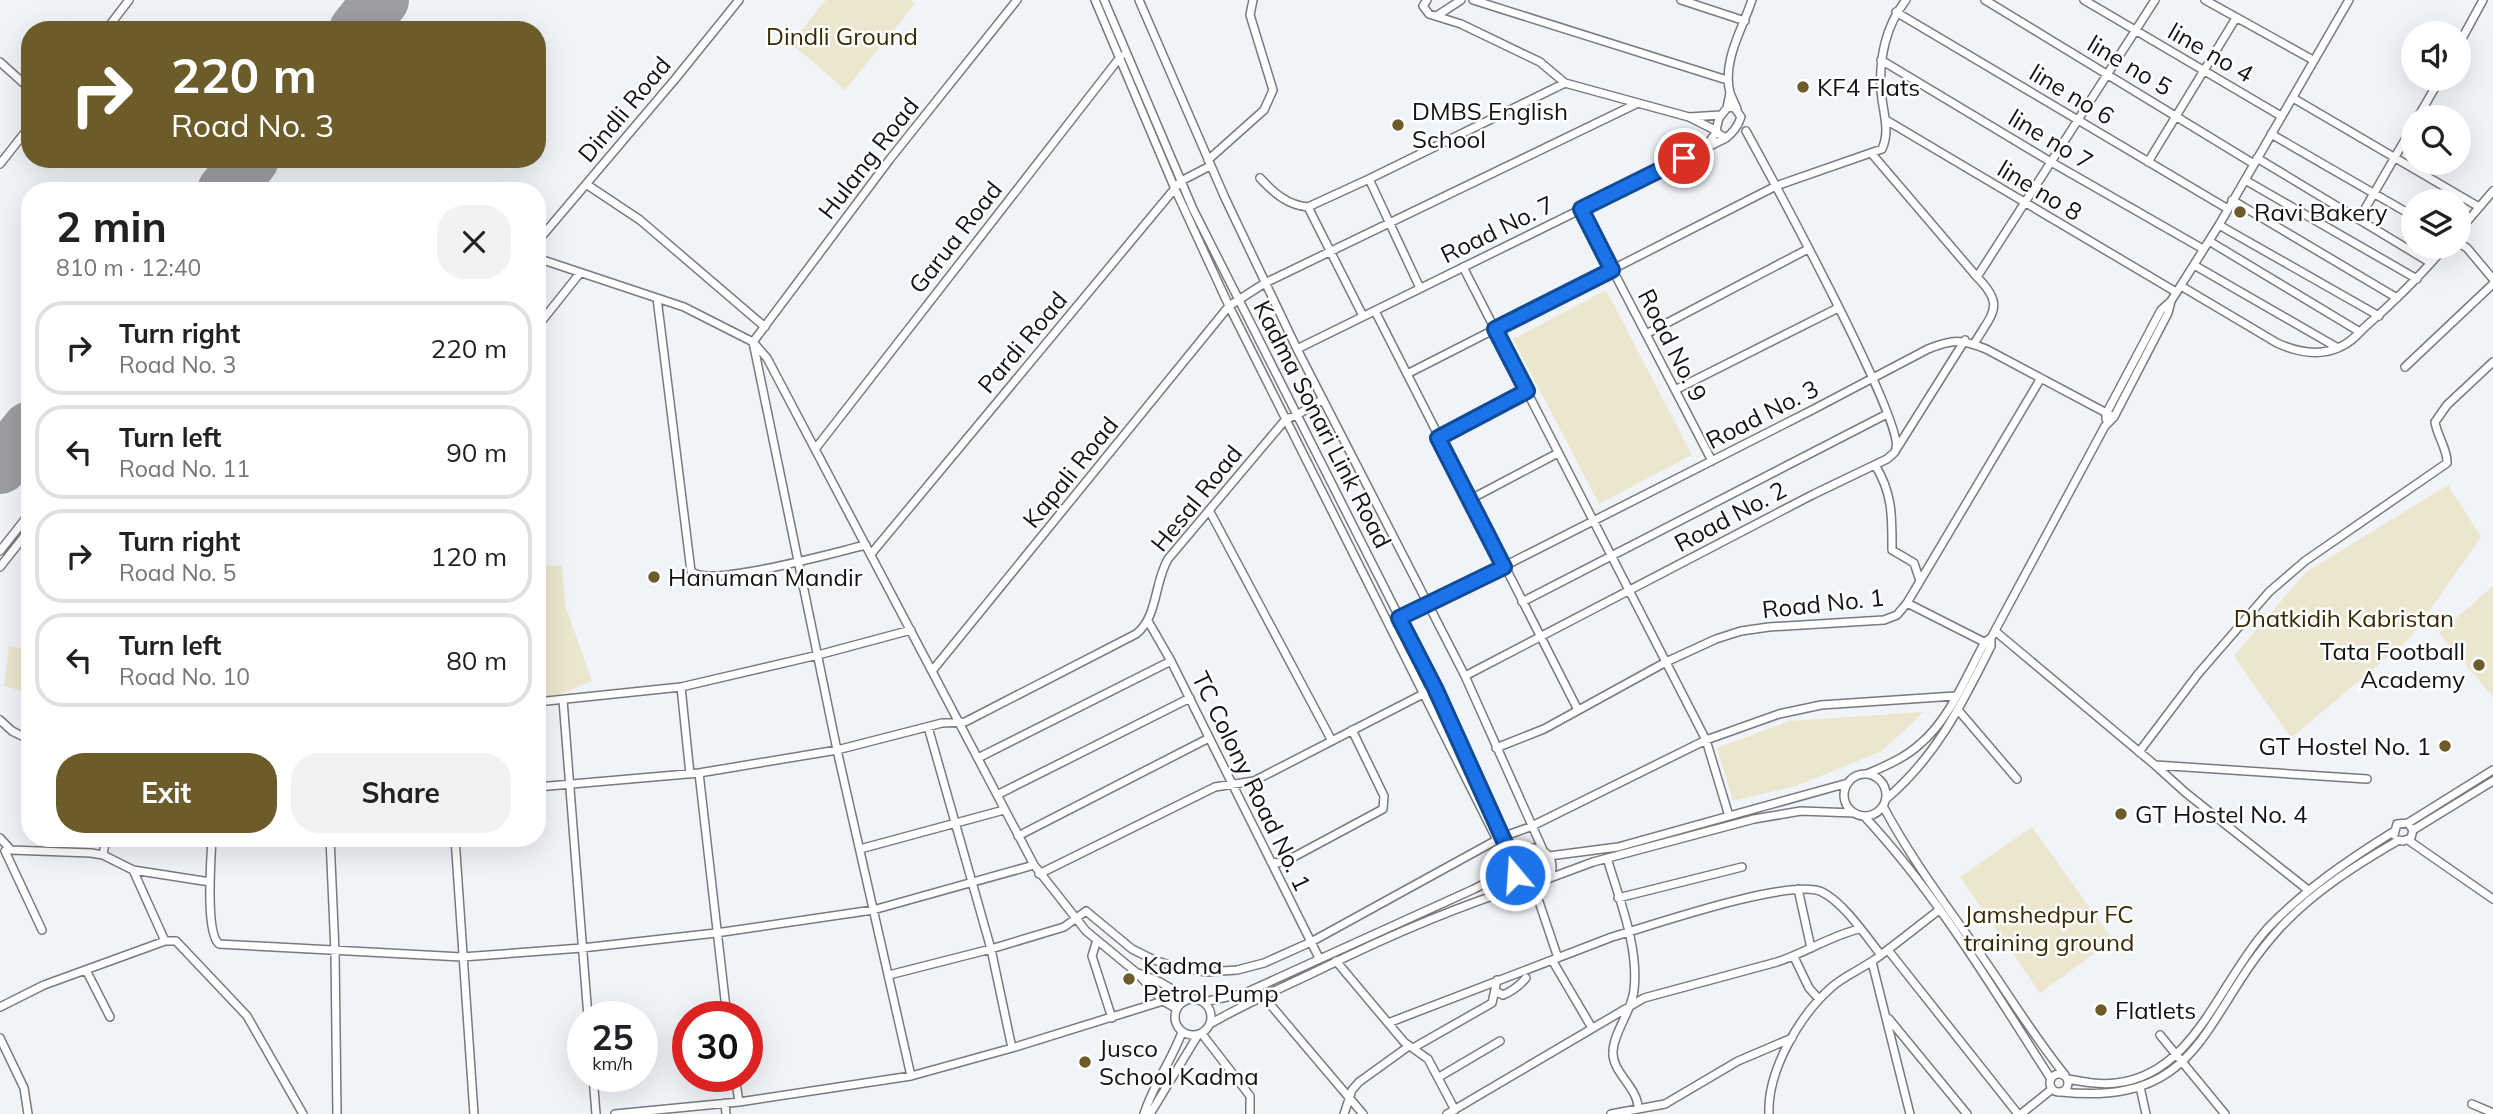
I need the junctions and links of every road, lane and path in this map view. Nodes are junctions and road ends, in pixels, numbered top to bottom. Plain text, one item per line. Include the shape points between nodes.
1 (129, 0) edge
2 (739, 0) edge
3 (1017, 0) edge
4 (1095, 0) edge
5 (1104, 0) edge
6 (1139, 0) edge
7 (1253, 0) edge
8 (1427, 0) edge
9 (1461, 0) edge
10 (1473, 0) edge
11 (1681, 0) edge
12 (1752, 0) edge
13 (1906, 0) edge
14 (1985, 0) edge
15 (2084, 0) edge
16 (2155, 0) edge
17 (2205, 0) edge
18 (2349, 0) edge
19 (2483, 0) edge
20 (1896, 12) junction
21 (1438, 15) junction
22 (2236, 18) junction
23 (113, 21) edge
24 (1745, 21) junction
25 (2471, 22) edge
26 (2136, 30) junction
27 (1126, 51) junction
28 (1119, 59) junction
29 (1881, 60) junction
30 (2313, 60) junction
31 (0, 62) edge
32 (2204, 71) junction
33 (2108, 74) junction
34 (1727, 80) junction
35 (21, 81) edge
36 (1565, 83) junction
37 (1730, 93) junction
38 (2293, 97) junction
39 (1638, 103) junction
40 (1724, 112) junction
41 (1739, 113) junction
42 (2281, 116) junction
43 (1689, 117) junction
44 (2177, 117) junction
45 (1886, 120) junction
46 (2078, 121) junction
47 (1746, 131) junction
48 (1734, 132) junction
49 (2271, 134) junction
50 (21, 137) edge
51 (1726, 138) junction
52 (1704, 149) junction
53 (2401, 149) edge
54 (1872, 155) junction
55 (2396, 158) junction
56 (2256, 161) junction
57 (2050, 162) junction
58 (2148, 162) junction
59 (1209, 163) junction
60 (0, 164) edge
61 (1260, 178) dead end
62 (1369, 179) junction
63 (2245, 180) junction
64 (1181, 181) junction
65 (586, 184) junction
66 (1776, 186) junction
67 (1175, 189) junction
68 (2493, 191) edge
69 (2374, 194) junction
70 (2232, 200) junction
71 (2025, 204) junction
72 (1308, 207) junction
73 (2479, 207) junction
74 (1581, 209) junction
75 (2228, 209) junction
76 (2401, 209) edge
77 (2471, 217) edge
78 (2359, 219) junction
79 (1390, 224) junction
80 (2219, 225) junction
81 (546, 231) edge
82 (2208, 241) junction
83 (1808, 249) junction
84 (2203, 249) junction
85 (1330, 252) junction
86 (2471, 253) edge
87 (2434, 259) edge
88 (546, 261) edge
89 (2431, 263) junction
90 (2194, 265) junction
91 (1463, 267) junction
92 (1612, 270) junction
93 (580, 273) junction
94 (1977, 276) junction
95 (2417, 279) junction
96 (2493, 282) edge
97 (1265, 283) junction
98 (1420, 288) junction
99 (2178, 289) junction
100 (657, 298) junction
101 (2397, 298) junction
102 (1238, 299) junction
103 (1229, 306) junction
104 (1838, 308) junction
105 (1375, 310) junction
106 (546, 316) edge
107 (1363, 316) junction
108 (2379, 316) junction
109 (765, 327) junction
110 (1495, 329) junction
111 (2360, 332) junction
112 (1646, 334) junction
113 (1965, 340) junction
114 (753, 342) junction
115 (1973, 344) junction
116 (2338, 348) junction
117 (1297, 349) junction
118 (2493, 362) edge
119 (2404, 367) dead end
120 (1407, 374) junction
121 (2041, 378) junction
122 (1874, 379) junction
123 (1675, 390) junction
124 (1527, 391) junction
125 (1323, 399) junction
126 (1887, 414) junction
127 (1297, 415) junction
128 (2110, 416) junction
129 (1286, 419) junction
130 (1438, 438) junction
131 (816, 447) junction
132 (1558, 453) junction
133 (1894, 453) junction
134 (1712, 461) junction
135 (1875, 465) junction
136 (1469, 500) junction
137 (1209, 510) junction
138 (1594, 521) junction
139 (21, 524) edge
140 (21, 541) edge
141 (866, 545) junction
142 (0, 551) edge
143 (871, 554) junction
144 (1611, 555) junction
145 (797, 562) junction
146 (1504, 567) junction
147 (0, 568) edge
148 (1920, 581) junction
149 (1629, 590) junction
150 (1522, 602) junction
151 (1908, 603) junction
152 (1428, 606) junction
153 (1399, 618) junction
154 (1148, 621) junction
155 (1390, 624) junction
156 (911, 630) junction
157 (1540, 637) junction
158 (1990, 639) junction
159 (818, 656) junction
160 (1171, 661) junction
161 (1666, 662) junction
162 (932, 671) junction
163 (1465, 677) junction
164 (681, 687) junction
165 (1425, 693) junction
166 (1955, 696) junction
167 (1190, 698) junction
168 (563, 700) junction
169 (546, 701) edge
170 (1578, 710) junction
171 (1959, 711) junction
172 (0, 720) edge
173 (959, 723) junction
174 (928, 727) junction
175 (1352, 730) junction
176 (12, 731) junction
177 (0, 734) edge
178 (21, 736) edge
179 (1209, 738) junction
180 (1706, 740) junction
181 (1332, 741) junction
182 (1496, 748) junction
183 (838, 750) junction
184 (2139, 752) junction
185 (978, 758) junction
186 (2155, 765) junction
187 (2493, 770) edge
188 (694, 774) junction
189 (1867, 774) junction
190 (2017, 779) dead end
191 (2367, 779) dead end
192 (2493, 781) edge
193 (1848, 783) junction
194 (1231, 784) junction
195 (570, 785) junction
196 (546, 786) edge
197 (997, 795) junction
198 (1885, 803) junction
199 (1004, 810) junction
200 (1854, 813) junction
201 (1729, 816) junction
202 (1864, 816) junction
203 (954, 824) junction
204 (2410, 826) junction
205 (1531, 827) junction
206 (2393, 832) junction
207 (1018, 836) junction
208 (0, 838) edge
209 (1500, 838) junction
210 (2403, 840) junction
211 (104, 847) edge
212 (211, 847) edge
213 (330, 847) edge
214 (455, 847) edge
215 (860, 849) junction
216 (1543, 850) junction
217 (5, 851) edge
218 (103, 855) junction
219 (1549, 856) junction
220 (1607, 858) junction
221 (1271, 862) junction
222 (1034, 865) junction
223 (1514, 866) junction
224 (1742, 867) dead end
225 (133, 870) junction
226 (1039, 874) junction
227 (1550, 878) junction
228 (209, 882) junction
229 (972, 883) junction
230 (1525, 886) junction
231 (1534, 887) junction
232 (1798, 889) junction
233 (2308, 890) junction
234 (1618, 898) junction
235 (2493, 899) edge
236 (873, 910) junction
237 (1938, 910) junction
238 (1074, 919) junction
239 (1859, 929) junction
240 (42, 930) dead end
241 (716, 933) junction
242 (1629, 933) junction
243 (1097, 940) junction
244 (165, 941) junction
245 (1311, 942) junction
246 (582, 948) junction
247 (1811, 948) junction
248 (991, 949) junction
249 (335, 952) junction
250 (1884, 952) junction
251 (462, 957) junction
252 (1794, 957) junction
253 (1319, 958) junction
254 (1555, 959) junction
255 (1336, 961) junction
256 (1872, 962) junction
257 (86, 970) junction
258 (1137, 973) junction
259 (889, 975) junction
260 (1526, 978) dead end
261 (1497, 980) junction
262 (1495, 991) junction
263 (1264, 996) junction
264 (1189, 999) junction
265 (1819, 999) junction
266 (587, 1001) edge
267 (725, 1001) edge
268 (1163, 1001) junction
269 (1205, 1002) junction
270 (1631, 1004) junction
271 (0, 1007) edge
272 (1177, 1009) junction
273 (1886, 1016) junction
274 (110, 1017) dead end
275 (1112, 1018) junction
276 (1388, 1023) junction
277 (1210, 1024) junction
278 (1592, 1028) junction
279 (1182, 1032) junction
280 (1200, 1034) junction
281 (2160, 1035) dead end
282 (1793, 1037) junction
283 (0, 1038) edge
284 (1500, 1041) dead end
285 (1411, 1047) junction
286 (1012, 1048) junction
287 (2177, 1056) junction
288 (2183, 1063) junction
289 (911, 1076) junction
290 (1439, 1077) junction
291 (2066, 1077) junction
292 (2051, 1079) junction
293 (2140, 1087) junction
294 (2052, 1089) junction
295 (594, 1092) edge
296 (737, 1092) edge
297 (2061, 1093) junction
298 (1350, 1097) junction
299 (738, 1102) junction
300 (725, 1103) junction
301 (2472, 1104) dead end
302 (1638, 1109) junction
303 (1451, 1112) edge
304 (2493, 1113) edge
305 (28, 1114) edge
306 (303, 1114) edge
307 (337, 1114) edge
308 (474, 1114) edge
309 (596, 1114) edge
310 (615, 1114) edge
311 (726, 1114) edge
312 (1144, 1114) edge
313 (1150, 1114) edge
314 (1250, 1114) edge
315 (1344, 1114) edge
316 (1363, 1114) edge
317 (1611, 1114) edge
318 (1769, 1114) edge
319 (1910, 1114) edge
320 (1967, 1114) edge
321 (2019, 1114) edge
322 (2146, 1114) edge
323 (2225, 1114) edge

1 - 23 street
2 - 65 street, Dindli Road
3 - 109 street, Hulang Road via 890,159
4 - 28 street
5 - 27 street, Kadma Sonari Link Road
6 - 59 street, Kadma Sonari Link Road
7 - 59 street, Pardi Road via 1250,15 1273,90 1264,110
8 - 21 street via 1426,11
9 - 21 street
10 - 34 street
11 - 24 street
12 - 24 street
13 - 20 street
14 - 33 street, line no 5
15 - 26 street, line no 4
16 - 26 street
17 - 22 street
18 - 30 street
19 - 25 street
20 - 29 street
20 - 46 street, line no 6
21 - 36 street via 1540,62
22 - 30 street
22 - 32 street
24 - 34 street via 1728,63
26 - 32 street, line no 4
26 - 33 street
27 - 28 street, Garua Road
27 - 64 street, Kadma Sonari Link Road
28 - 67 street
28 - 131 street, Garua Road
29 - 45 street
29 - 57 street, line no 7
30 - 38 street
31 - 35 street
32 - 42 street, line no 4
32 - 44 street
33 - 44 street, line no 5
33 - 46 street
34 - 37 street
36 - 39 street
36 - 62 street
37 - 40 street
37 - 41 street
38 - 42 street
38 - 55 street
39 - 43 street
39 - 79 street, Kapali Road
40 - 41 street
40 - 43 street
40 - 51 street via 1716,130
41 - 47 street
41 - 48 street
42 - 49 street
43 - 52 street via 1717,131
44 - 56 street, line no 5
44 - 58 street
45 - 54 street via 1888,137
45 - 71 street, line no 8
46 - 57 street
46 - 58 street, line no 6
47 - 48 street
47 - 66 street
48 - 51 street, Road No. 7
49 - 56 street
49 - 69 street
50 - 60 street
51 - 52 street, Road No. 7
52 - 74 street, Road No. 7
53 - 55 street
54 - 66 street
54 - 94 street
55 - 69 street
55 - 73 street
56 - 63 street
56 - 78 street, line no 5
57 - 71 street
57 - 84 street, line no 7
58 - 75 street, line no 6
59 - 64 street, Pardi Road
59 - 97 street, Kadma Sonari Link Road
61 - 72 street via 1284,200
62 - 72 street
62 - 79 street, Road No. 7
63 - 70 street
63 - 95 street
64 - 67 street, Pardi Road
64 - 102 street, Kadma Sonari Link Road
65 - 81 street, Dindli Road
65 - 109 street via 639,220
66 - 83 street
66 - 92 street
67 - 103 street
67 - 143 street, Pardi Road
68 - 73 street
69 - 76 street
69 - 78 street
70 - 75 street
70 - 101 street
71 - 94 street
71 - 99 street, line no 8
72 - 85 street
73 - 77 street
74 - 91 street, Road No. 7
74 - 92 street, Road No. 9
75 - 80 street
78 - 89 street, line no 5
79 - 85 street, Kapali Road
79 - 98 street, Road No. 7
80 - 82 street
80 - 108 street
82 - 84 street
82 - 111 street
83 - 104 street
83 - 112 street
84 - 90 street
85 - 97 street, Kapali Road
85 - 107 street
86 - 96 street
87 - 89 street
88 - 93 street
89 - 95 street
90 - 99 street
90 - 116 street
91 - 98 street, Road No. 7
91 - 110 street
92 - 110 street
92 - 112 street, Road No. 9
93 - 100 street
93 - 106 street
94 - 115 street via 1995,304
95 - 101 street
96 - 119 street
97 - 102 street, Kapali Road
97 - 117 street, Kadma Sonari Link Road
98 - 105 street, Road No. 7
99 - 116 street, line no 8 via 2293,350 2310,353
99 - 128 street
100 - 114 street
100 - 145 street via 691,571 702,577 731,575
101 - 108 street
102 - 103 street, Kapali Road
102 - 127 street, Kadma Sonari Link Road
103 - 129 street
103 - 162 street, Kapali Road
104 - 122 street
104 - 123 street
105 - 107 street, Road No. 7
105 - 120 street
107 - 117 street, Road No. 7
108 - 111 street
109 - 114 street, Hulang Road
110 - 120 street
110 - 124 street
111 - 116 street
112 - 123 street, Road No. 9
113 - 115 street
113 - 122 street, Road No. 3 via 1928,349
113 - 133 street, Road No. 2
114 - 131 street
114 - 145 street
115 - 121 street
117 - 125 street, Kadma Sonari Link Road
118 - 184 street via 2446,405 2435,422 2447,463 2305,561 2269,592
120 - 130 street
121 - 128 street
121 - 148 street, Road No. 1
122 - 126 street
122 - 134 street, Road No. 3
123 - 134 street, Road No. 9
124 - 130 street
124 - 132 street
125 - 127 street, Hesal Road
125 - 152 street, Kadma Sonari Link Road
126 - 133 street via 1898,443
126 - 144 street
127 - 129 street, Hesal Road
127 - 153 street, Kadma Sonari Link Road
128 - 158 street
129 - 137 street, Hesal Road
129 - 155 street
130 - 136 street
131 - 141 street
132 - 136 street
132 - 138 street
133 - 135 street, Road No. 2
134 - 138 street, Road No. 3
135 - 148 street via 1886,483 1892,511 1892,550 1914,563
135 - 149 street, Road No. 2
136 - 146 street
137 - 154 street, Hesal Road via 1162,570
137 - 181 street
138 - 144 street
138 - 146 street, Road No. 3
139 - 142 street
140 - 147 street
141 - 143 street
141 - 145 street
143 - 156 street
144 - 149 street
144 - 150 street
145 - 159 street
146 - 150 street
146 - 152 street, Road No. 3
148 - 151 street, Road No. 1
149 - 157 street, Road No. 2
149 - 161 street
150 - 157 street
151 - 158 street
151 - 161 street, Road No. 1 via 1884,620 1741,631
152 - 153 street, Road No. 3
152 - 163 street, Kadma Sonari Link Road
153 - 155 street, Road No. 3
153 - 209 street, Kadma Sonari Link Road via 1435,688
154 - 160 street, TC Colony Road No. 1
154 - 173 street via 1136,634
155 - 165 street
156 - 159 street
156 - 162 street
157 - 163 street, Road No. 2
157 - 170 street
158 - 166 street
158 - 171 street
158 - 184 street
159 - 164 street
159 - 183 street
160 - 167 street, TC Colony Road No. 1
160 - 185 street
161 - 170 street, Road No. 1
161 - 180 street
162 - 173 street
163 - 182 street, Kadma Sonari Link Road
164 - 168 street
164 - 188 street
165 - 175 street
165 - 209 street
166 - 180 street via 1821,705 1779,714
166 - 189 street via 1920,745
167 - 179 street, TC Colony Road No. 1
167 - 197 street
168 - 169 street
168 - 195 street
170 - 182 street, Road No. 1
171 - 190 street
171 - 198 street via 1913,774
172 - 176 street
173 - 174 street
173 - 185 street
174 - 183 street
174 - 203 street
175 - 181 street
175 - 221 street via 1384,796 1383,809 1288,860
176 - 177 street
176 - 178 street
179 - 194 street, TC Colony Road No. 1
179 - 207 street
180 - 201 street
180 - 205 street
181 - 194 street via 1254,781
182 - 205 street, Kadma Sonari Link Road
183 - 188 street
183 - 215 street
184 - 186 street
185 - 197 street
186 - 191 street
186 - 233 street
187 - 204 street
188 - 195 street
188 - 241 street
189 - 193 street
189 - 198 street via 1878,778 1885,788
192 - 204 street
193 - 200 street via 1846,804
193 - 201 street
194 - 221 street, TC Colony Road No. 1
194 - 226 street via 1215,787
195 - 196 street
195 - 246 street
197 - 199 street
198 - 202 street via 1875,814
198 - 291 street via 1912,857
199 - 203 street
199 - 207 street
200 - 202 street
200 - 220 street via 1777,814
201 - 219 street via 1618,847
202 - 237 street
203 - 215 street
203 - 229 street
204 - 206 street via 2397,824
204 - 210 street via 2411,838
205 - 209 street
205 - 216 street, Kadma Sonari Link Road
206 - 210 street
206 - 233 street
207 - 222 street
208 - 217 street
209 - 223 street, Kadma Sonari Link Road
209 - 245 street
210 - 235 street
210 - 288 street via 2347,871 2281,928
211 - 218 street
212 - 228 street
213 - 249 street
214 - 251 street
215 - 236 street
216 - 219 street
216 - 223 street via 1525,849
217 - 218 street
217 - 240 street
218 - 225 street
219 - 227 street
220 - 227 street
220 - 234 street
221 - 245 street, TC Colony Road No. 1
222 - 226 street
222 - 229 street
223 - 230 street
223 - 253 street via 1474,889
224 - 234 street
225 - 228 street
225 - 244 street
226 - 238 street
227 - 231 street
228 - 249 street via 213,936 219,944
229 - 236 street
229 - 248 street
230 - 231 street
230 - 255 street via 1429,918
231 - 254 street
232 - 239 street via 1827,895
232 - 242 street via 1700,910
232 - 247 street
233 - 287 street via 2256,942
234 - 242 street
236 - 241 street
236 - 259 street
237 - 250 street
237 - 292 street
238 - 243 street
238 - 245 street via 1089,912 1132,949 1179,968 1207,972 1265,963
238 - 248 street via 1064,927
239 - 247 street
239 - 250 street
241 - 246 street
241 - 267 street
242 - 254 street
242 - 270 street via 1635,974
243 - 258 street
243 - 275 street via 1092,956
244 - 257 street
244 - 306 street via 180,944 247,1016
245 - 253 street, TC Colony Road No. 1
246 - 251 street
246 - 266 street
247 - 252 street
248 - 259 street
248 - 286 street
249 - 251 street
249 - 307 street
250 - 256 street
250 - 321 street
251 - 308 street
252 - 265 street
252 - 270 street
253 - 269 street via 1245,993
254 - 261 street
254 - 278 street
255 - 263 street
255 - 276 street
256 - 265 street
256 - 273 street
257 - 271 street
257 - 274 street
258 - 264 street
258 - 268 street
259 - 289 street
260 - 262 street via 1508,993
261 - 262 street
261 - 276 street
262 - 285 street via 1492,1003
263 - 277 street
263 - 298 street
264 - 269 street
264 - 272 street
265 - 282 street
268 - 272 street
268 - 275 street
269 - 277 street via 1212,1016
270 - 278 street
270 - 302 street via 1613,1053
272 - 279 street via 1175,1017
273 - 319 street
273 - 320 street
275 - 286 street
276 - 285 street
277 - 280 street
278 - 303 street
279 - 280 street
279 - 312 street
280 - 313 street
280 - 314 street via 1250,1096
281 - 287 street
282 - 302 street via 1738,1060 1665,1104
282 - 318 street via 1777,1067 1768,1097
283 - 305 street via 24,1088
284 - 290 street
285 - 290 street via 1428,1059
285 - 298 street via 1359,1082
286 - 289 street
287 - 288 street
287 - 291 street via 2133,1080 2103,1084
288 - 293 street
288 - 323 street
289 - 299 street
290 - 303 street
291 - 292 street via 2060,1073
291 - 297 street via 2066,1090
292 - 294 street
293 - 297 street via 2095,1094
293 - 322 street
294 - 297 street
294 - 321 street
295 - 309 street
296 - 299 street
298 - 315 street
298 - 316 street
299 - 300 street
300 - 310 street
300 - 311 street
301 - 304 street
302 - 317 street

